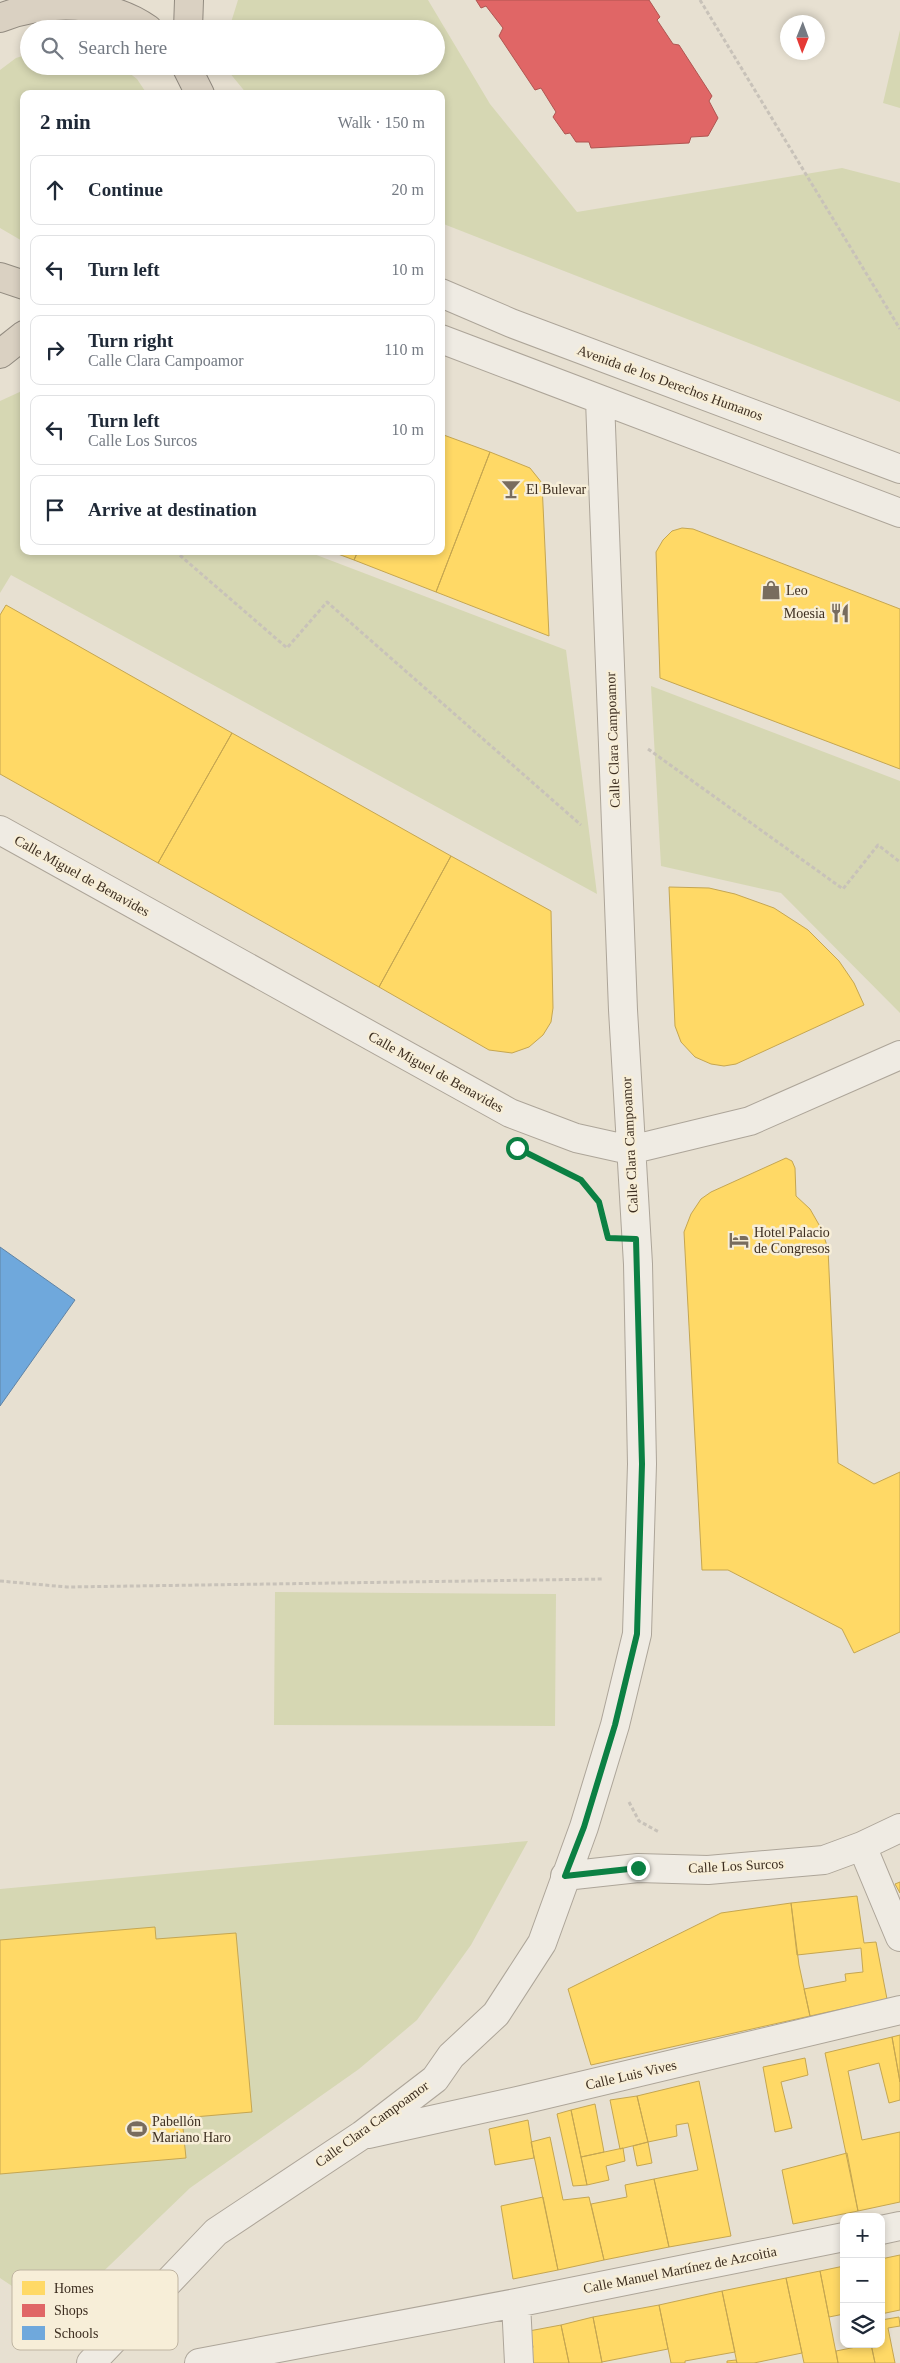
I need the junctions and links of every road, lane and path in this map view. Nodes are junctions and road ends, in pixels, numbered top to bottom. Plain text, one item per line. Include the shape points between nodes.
1 (189, 0) edge
2 (700, 0) edge
3 (74, 1) edge
4 (0, 18) edge
5 (134, 20) edge
6 (188, 20) edge
7 (0, 276) edge
8 (20, 284) edge
9 (445, 296) edge
10 (900, 329) edge
11 (20, 338) edge
12 (445, 341) edge
13 (0, 354) edge
14 (600, 400) junction
15 (900, 469) edge
16 (900, 513) edge
17 (180, 555) edge
18 (613, 724) junction
19 (0, 830) edge
20 (617, 857) junction
21 (900, 862) edge
22 (900, 1054) edge
23 (630, 1150) junction
24 (565, 1172) dead end
25 (599, 1202) dead end
26 (640, 1578) junction
27 (0, 1582) edge
28 (627, 1798) dead end
29 (900, 1828) edge
30 (660, 1833) dead end
31 (862, 1846) junction
32 (565, 1876) junction
33 (900, 1937) edge
34 (900, 2010) edge
35 (362, 2136) junction
36 (900, 2226) edge
37 (885, 2229) edge
38 (840, 2238) edge
39 (178, 2272) edge
40 (516, 2303) junction
41 (103, 2350) edge
42 (91, 2363) edge
43 (199, 2363) edge
44 (519, 2363) edge

1 - 6 highway
2 - 10 path
3 - 4 highway via 42,4
3 - 5 highway via 107,8
7 - 8 highway
9 - 15 street, Avenida de los Derechos Humanos
11 - 13 highway
12 - 14 street
14 - 16 street
14 - 18 street, Calle Clara Campoamor
17 - 20 path via 287,648 327,602
18 - 20 street, Calle Clara Campoamor
18 - 21 path via 843,890 878,845
19 - 23 street, Calle Miguel de Benavides via 510,1114 576,1138
20 - 23 street, Calle Clara Campoamor
22 - 23 street, Calle Miguel de Benavides via 750,1121
23 - 26 street, Calle Clara Campoamor via 636,1239 642,1464
24 - 25 path via 581,1180
26 - 27 path via 67,1587
26 - 32 street, Calle Clara Campoamor via 637,1634 615,1725 584,1827
28 - 30 path via 639,1820
29 - 31 street, Calle Los Surcos
31 - 32 street, Calle Los Surcos via 824,1860 708,1870 638,1868
31 - 33 street
32 - 35 street, Calle Clara Campoamor via 542,1943 496,2014 451,2056 434,2079
34 - 35 street, Calle Luis Vives
35 - 39 street, Calle Clara Campoamor via 216,2232
36 - 37 street
38 - 40 street, Calle Manuel Martínez de Azcoitia
40 - 43 street, Calle Manuel Martínez de Azcoitia
40 - 44 street
41 - 42 street, Calle Clara Campoamor

